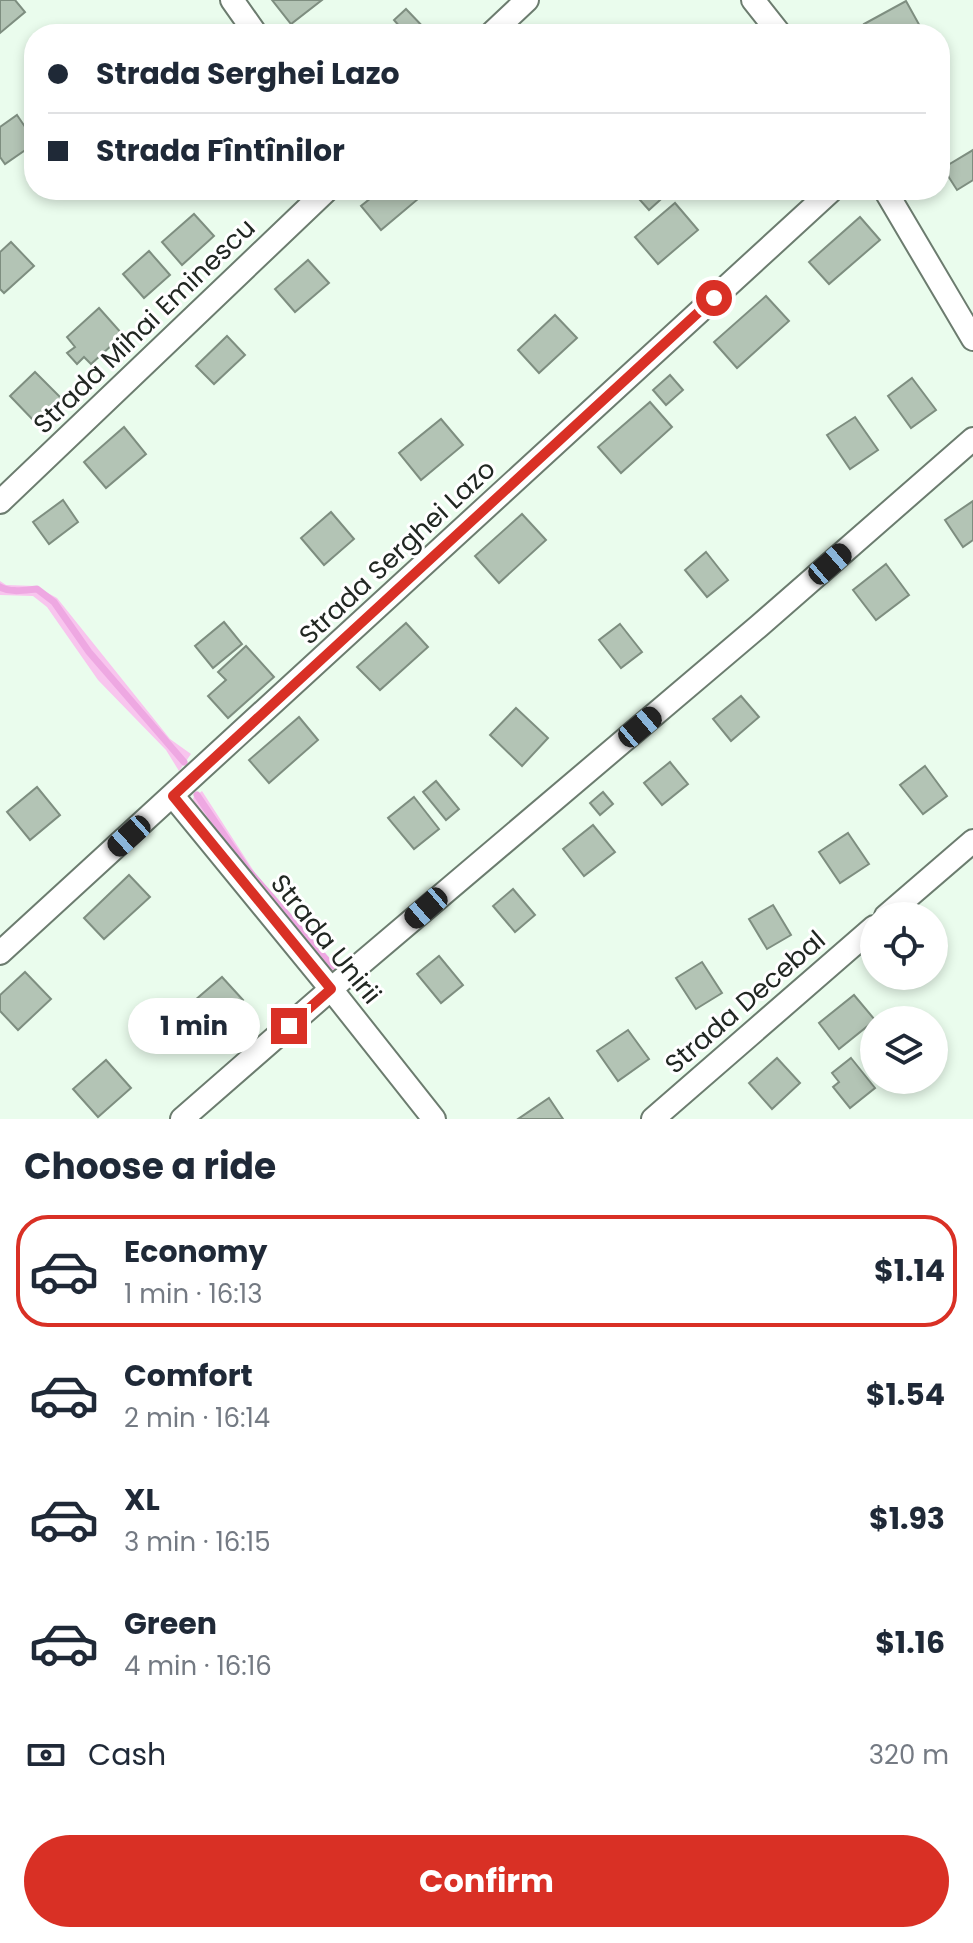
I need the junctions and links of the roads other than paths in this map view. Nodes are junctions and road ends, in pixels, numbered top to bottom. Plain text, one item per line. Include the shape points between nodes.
1 (232, 0) edge
2 (527, 0) edge
3 (753, 0) edge
4 (249, 24) edge
5 (502, 24) edge
6 (772, 24) edge
7 (317, 200) edge
8 (821, 200) edge
9 (891, 200) edge
10 (973, 339) edge
11 (973, 439) edge
12 (0, 502) edge
13 (173, 796) junction
14 (973, 841) edge
15 (902, 902) edge
16 (860, 939) edge
17 (0, 953) edge
18 (331, 989) junction
19 (182, 1119) edge
20 (434, 1119) edge
21 (653, 1119) edge

1 - 4 street
2 - 5 street
3 - 6 street
7 - 12 street, Strada Mihai Eminescu
8 - 13 street, Strada Serghei Lazo
9 - 10 street
11 - 18 street
13 - 17 street, Strada Serghei Lazo
13 - 18 street, Strada Unirii
14 - 15 street
16 - 21 street, Strada Decebal
18 - 19 street
18 - 20 street, Strada Unirii

